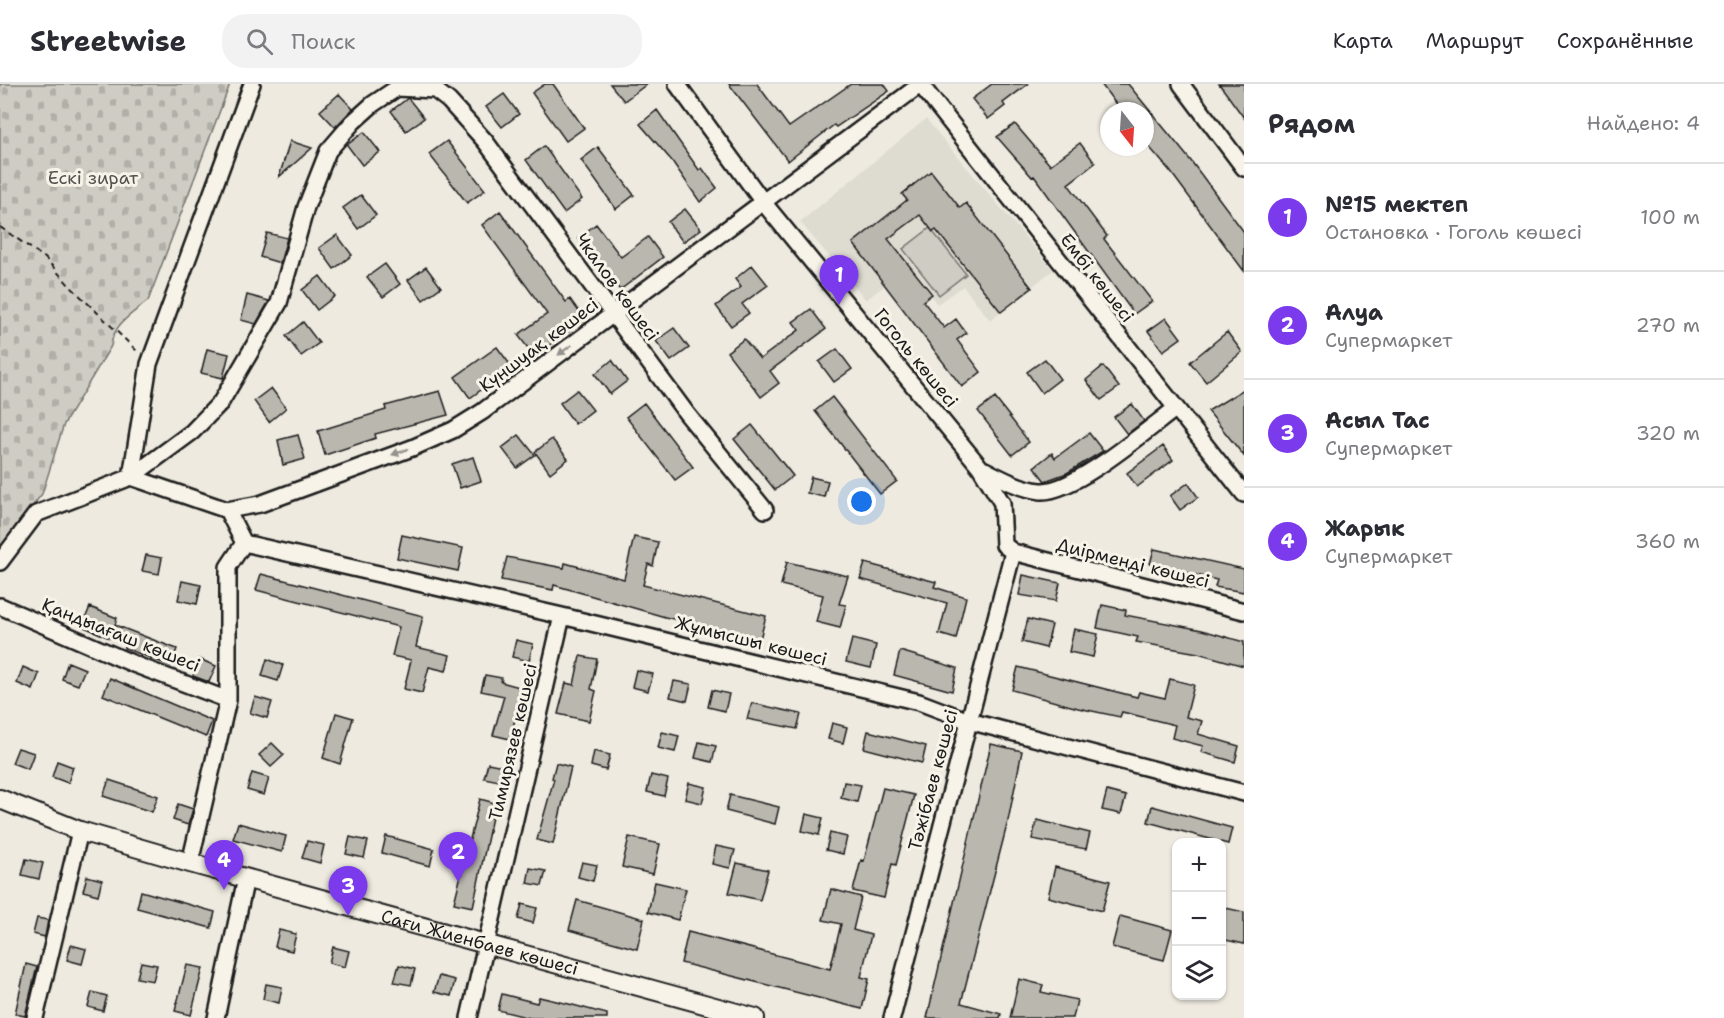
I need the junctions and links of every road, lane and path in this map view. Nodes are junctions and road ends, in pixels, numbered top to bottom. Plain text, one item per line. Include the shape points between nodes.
1 (252, 84) edge
2 (677, 84) edge
3 (920, 84) edge
4 (1181, 84) edge
5 (1244, 168) edge
6 (763, 202) junction
7 (0, 227) edge
8 (612, 315) junction
9 (149, 364) junction
10 (1175, 409) junction
11 (980, 467) junction
12 (131, 477) junction
13 (1244, 494) edge
14 (227, 510) junction
15 (765, 510) dead end
16 (244, 543) junction
17 (1008, 549) junction
18 (0, 562) edge
19 (0, 606) edge
20 (1244, 611) edge
21 (562, 616) junction
22 (228, 700) junction
23 (969, 721) junction
24 (1244, 793) edge
25 (0, 799) edge
26 (80, 831) junction
27 (190, 863) junction
28 (246, 878) junction
29 (487, 944) junction
30 (35, 1018) edge
31 (216, 1018) edge
32 (470, 1018) edge
33 (755, 1018) edge
34 (892, 1018) edge

1 - 9 street
2 - 6 street, Гоголь көшесі
3 - 6 street, Күншуақ көшесі
3 - 10 street, Ембі көшесі
4 - 5 street
6 - 8 street, Күншуақ көшесі
6 - 11 street, Гоголь көшесі
7 - 9 path via 45,258
8 - 12 street, Чкалов көшесі via 485,141 449,101 435,90 397,88 359,116 328,151 306,207 279,303 221,402 192,432
8 -> 14 street, Күншуақ көшесі via 453,430 260,504
8 - 15 street, Чкалов көшесі
9 - 12 street
10 - 11 street via 1091,471 1060,487 1043,491 1020,487
10 - 13 street, Ембі көшесі
11 - 17 street, Гоголь көшесі via 1002,503
12 - 14 street, Күншуақ көшесі
12 - 18 street via 36,514
14 - 16 street
16 - 21 street, Жұмысшы көшесі
16 - 22 street, Қандыағаш көшесі via 228,567
17 - 20 street, Диірменді көшесі
17 - 23 street, Тәжібаев көшесі
19 - 22 street, Қандыағаш көшесі
21 - 23 street, Жұмысшы көшесі via 919,702
21 - 29 street, Тимирязев көшесі
22 - 27 street, Қандыағаш көшесі
23 - 24 street, Жұмысшы көшесі
23 - 34 street, Тәжібаев көшесі
25 - 26 main road, Сағи Жиенбаев көшесі
26 - 27 main road, Сағи Жиенбаев көшесі
26 - 30 street
27 - 28 main road, Сағи Жиенбаев көшесі
28 - 29 main road, Сағи Жиенбаев көшесі
28 - 31 street
29 - 32 street, Тимирязев көшесі
29 - 33 main road, Сағи Жиенбаев көшесі

